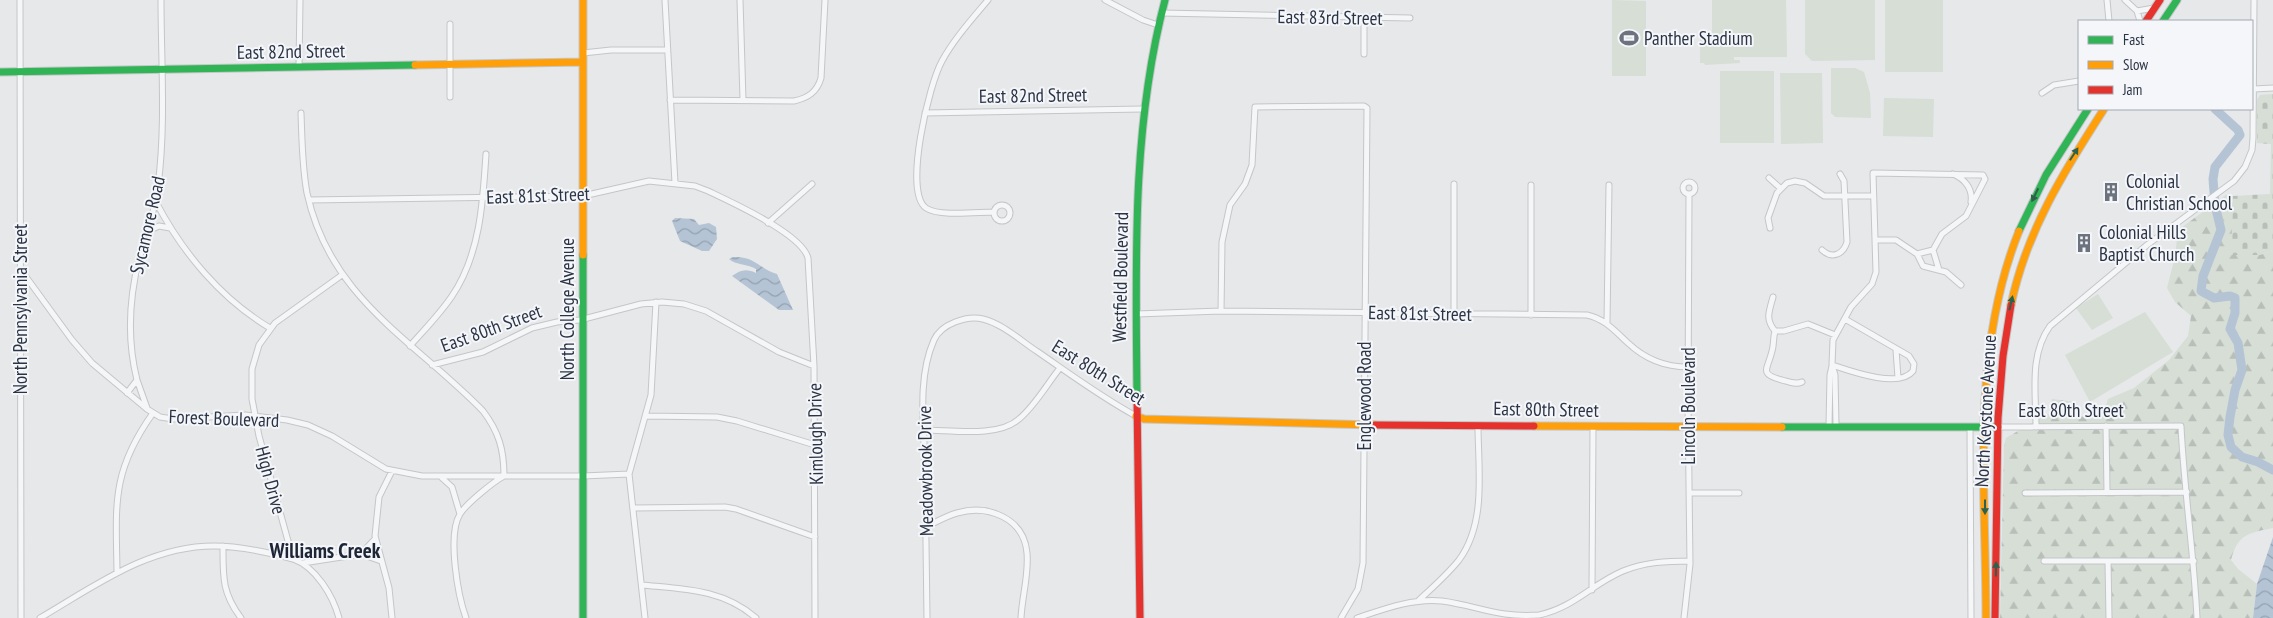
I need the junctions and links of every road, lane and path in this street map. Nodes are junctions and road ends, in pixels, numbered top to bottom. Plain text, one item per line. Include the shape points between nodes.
1 (20, 0) edge
2 (161, 0) edge
3 (300, 0) edge
4 (583, 0) edge
5 (665, 0) edge
6 (740, 0) edge
7 (825, 0) edge
8 (988, 0) edge
9 (1105, 0) edge
10 (1165, 0) edge
11 (2107, 0) edge
12 (2125, 0) edge
13 (2160, 0) edge
14 (2177, 0) edge
15 (2254, 0) edge
16 (2155, 8) junction
17 (2138, 11) junction
18 (1161, 13) junction
19 (1364, 17) junction
20 (1410, 18) dead end
21 (2109, 20) edge
22 (2140, 20) edge
23 (2147, 20) edge
24 (2164, 20) edge
25 (450, 24) dead end
26 (1158, 25) junction
27 (666, 50) junction
28 (583, 53) junction
29 (1364, 54) dead end
30 (583, 62) junction
31 (450, 65) junction
32 (299, 67) junction
33 (161, 70) junction
34 (0, 72) edge
35 (20, 72) junction
36 (2078, 81) edge
37 (2273, 88) edge
38 (2254, 89) junction
39 (2042, 92) dead end
40 (450, 97) dead end
41 (670, 100) junction
42 (743, 100) junction
43 (1142, 110) junction
44 (2087, 110) edge
45 (2103, 110) edge
46 (301, 113) dead end
47 (925, 113) junction
48 (486, 154) dead end
49 (1950, 173) junction
50 (1840, 174) dead end
51 (1769, 178) dead end
52 (675, 183) junction
53 (812, 184) dead end
54 (1454, 184) dead end
55 (1532, 185) dead end
56 (1609, 185) dead end
57 (1780, 188) junction
58 (1689, 194) dead end
59 (582, 196) junction
60 (1845, 196) junction
61 (1874, 196) junction
62 (482, 197) junction
63 (309, 200) junction
64 (156, 202) junction
65 (1971, 207) junction
66 (994, 212) dead end
67 (768, 223) junction
68 (171, 228) junction
69 (1770, 228) dead end
70 (148, 231) junction
71 (1876, 240) junction
72 (1822, 250) dead end
73 (1933, 250) junction
74 (806, 251) joint
75 (1917, 254) junction
76 (21, 270) junction
77 (1939, 270) junction
78 (342, 275) junction
79 (1961, 285) dead end
80 (1773, 297) dead end
81 (656, 302) junction
82 (1221, 311) junction
83 (1365, 312) junction
84 (1136, 314) junction
85 (1454, 314) junction
86 (1532, 315) junction
87 (583, 318) junction
88 (1845, 319) junction
89 (1608, 324) junction
90 (270, 328) junction
91 (942, 329) joint
92 (1775, 332) junction
93 (1835, 335) junction
94 (410, 346) junction
95 (1896, 350) junction
96 (1832, 365) junction
97 (432, 366) junction
98 (814, 366) junction
99 (1688, 367) junction
100 (1060, 368) junction
101 (1898, 378) junction
102 (138, 380) junction
103 (1802, 382) dead end
104 (127, 393) junction
105 (147, 409) junction
106 (152, 413) junction
107 (256, 415) junction
108 (646, 416) junction
109 (1136, 416) junction
110 (1364, 423) junction
111 (1478, 425) junction
112 (1593, 426) junction
113 (1833, 426) junction
114 (2106, 426) junction
115 (1688, 427) junction
116 (1970, 427) junction
117 (1985, 427) junction
118 (1998, 427) junction
119 (2036, 427) junction
120 (924, 430) junction
121 (815, 445) junction
122 (392, 471) junction
123 (630, 474) junction
124 (504, 476) junction
125 (583, 476) junction
126 (442, 477) junction
127 (1739, 492) dead end
128 (2108, 492) junction
129 (2187, 492) junction
130 (1690, 493) junction
131 (2025, 493) dead end
132 (633, 508) junction
133 (460, 514) junction
134 (926, 527) junction
135 (815, 537) junction
136 (375, 539) junction
137 (223, 546) junction
138 (361, 554) junction
139 (293, 559) junction
140 (1690, 561) junction
141 (2044, 561) dead end
142 (2108, 561) junction
143 (2194, 561) junction
144 (381, 562) junction
145 (303, 563) junction
146 (117, 572) junction
147 (642, 585) junction
148 (1592, 590) junction
149 (1418, 601) junction
150 (21, 618) edge
151 (40, 618) edge
152 (241, 618) edge
153 (339, 618) edge
154 (392, 618) edge
155 (466, 618) edge
156 (583, 618) edge
157 (646, 618) edge
158 (756, 618) edge
159 (814, 618) edge
160 (927, 618) edge
161 (1021, 618) edge
162 (1140, 618) edge
163 (1341, 618) edge
164 (1357, 618) edge
165 (1684, 618) edge
166 (1971, 618) edge
167 (1986, 618) edge
168 (1995, 618) edge
169 (2109, 618) edge
170 (2197, 618) edge

1 - 35 street, North Pennsylvania Street
2 - 33 street, Sycamore Road
3 - 32 street
4 - 28 street, North College Avenue
5 - 27 street
6 - 42 street
7 - 42 street via 818,86 811,94 794,101
8 - 47 street via 941,61
9 - 26 street
10 - 18 street, Westfield Boulevard
11 - 21 street
12 - 17 street
13 - 16 street
14 - 24 street
15 - 38 street
16 - 17 street
16 - 23 street
17 - 22 street
18 - 19 street, East 83rd Street
18 - 26 street, Westfield Boulevard
19 - 20 street, East 83rd Street
19 - 29 street
25 - 31 street
26 - 43 street, Westfield Boulevard
27 - 28 street
27 - 41 street
28 - 30 street, North College Avenue
30 - 31 street, East 82nd Street
30 - 59 street, North College Avenue
31 - 32 street, East 82nd Street
31 - 40 street
32 - 33 street, East 82nd Street
33 - 35 street, East 82nd Street
33 - 64 street, Sycamore Road via 161,144
34 - 35 street, East 82nd Street
35 - 76 street, North Pennsylvania Street
36 - 39 street
37 - 38 street
38 - 119 street via 2251,154 2241,174 2147,245 2050,326 2041,341 2036,360
41 - 42 street
41 - 52 street
43 - 47 street, East 82nd Street
43 - 84 street, Westfield Boulevard
44 -> 117 street, North Keystone Avenue via 2040,185 2012,247 1989,340
118 -> 45 street, North Keystone Avenue via 2004,337 2024,256 2057,182
46 - 63 street via 303,166
47 - 66 street via 917,191 923,206 938,213
48 - 62 street
49 - 61 street via 1873,173
49 - 65 street via 1963,178 1970,189
49 - 65 street via 1984,175 1985,180
50 - 60 street via 1844,180
51 - 57 street
52 - 59 street, East 81st Street via 643,181
52 - 67 street, East 81st Street via 708,191
53 - 67 street
54 - 85 street
55 - 86 street
56 - 89 street
57 - 60 street via 1787,183 1800,182 1824,196
57 - 69 street via 1769,216
58 - 99 street, Lincoln Boulevard
59 - 62 street, East 81st Street
59 - 87 street, North College Avenue
60 - 61 street
60 - 72 street via 1846,246 1834,256
61 - 71 street
62 - 63 street, East 81st Street
62 - 94 street via 477,237 465,273 448,303
63 - 78 street
64 - 68 street
64 - 70 street, Sycamore Road
65 - 73 street via 1963,220 1942,234
67 - 74 street, East 81st Street
68 - 70 street via 159,226
68 - 90 street via 212,280
70 - 102 street, Sycamore Road via 136,270 131,302 131,344
71 - 75 street via 1896,240
71 - 88 street via 1874,280
73 - 75 street
73 - 77 street
74 - 98 street, Kimlough Drive
75 - 77 street via 1923,266
76 - 104 street, Forest Boulevard via 78,348
76 - 150 street, North Pennsylvania Street
77 - 79 street
78 - 90 street, High Drive
78 - 94 street via 370,309
80 - 92 street via 1768,316
81 - 87 street, East 80th Street
81 - 98 street, East 80th Street via 684,304 706,311 779,352
81 - 108 street via 652,386
82 - 83 street, East 81st Street
82 - 83 street, Englewood Road via 1222,242 1230,205 1245,184 1252,165 1255,107 1356,104 1367,108
82 - 84 street, East 81st Street
83 - 85 street, East 81st Street
83 - 110 street, Englewood Road
84 - 109 street, Westfield Boulevard
85 - 86 street, East 81st Street
86 - 89 street, East 81st Street via 1587,315
87 - 97 street, East 80th Street via 532,328 483,352
87 - 125 street, North College Avenue
88 - 93 street
88 - 95 street
89 - 99 street, East 81st Street via 1642,355 1667,365
90 - 107 street, High Drive via 259,345 252,369
91 - 100 street, East 80th Street via 968,319 985,320 1012,334
91 - 120 street, Meadowbrook Drive via 934,339 926,371
92 - 93 street via 1808,324
92 - 103 street via 1767,374 1798,384
93 - 96 street
94 - 97 street
95 - 101 street
95 - 101 street via 1912,359 1914,368 1910,375
96 - 101 street via 1874,377
96 - 113 street
97 - 124 street via 492,422 503,450
98 - 121 street, Kimlough Drive
99 - 115 street, Lincoln Boulevard
100 - 109 street, East 80th Street
100 - 120 street via 1023,416 1007,427 992,431
102 - 104 street
102 - 105 street, Sycamore Road
104 - 105 street, Forest Boulevard
105 - 106 street, Forest Boulevard
106 - 107 street, Forest Boulevard via 173,419
106 - 146 street via 129,451 120,479 116,508
107 - 122 street, Forest Boulevard via 317,429 374,464
107 - 139 street, High Drive
108 - 121 street via 716,417
108 - 123 street
109 - 110 street, East 80th Street via 1201,421
109 - 162 street, Westfield Boulevard
110 - 111 street, East 80th Street
110 - 163 street, Englewood Road via 1362,573 1354,598
111 - 112 street, East 80th Street
111 - 149 street via 1478,501 1472,535 1453,567
112 - 115 street, East 80th Street
112 - 148 street
113 - 115 street, East 80th Street
113 - 116 street, East 80th Street
114 - 119 street, East 80th Street
114 - 128 street
114 - 129 street, East 80th Street via 2180,426
115 - 130 street, Lincoln Boulevard
116 - 117 street, East 80th Street
116 - 166 street, North Keystone Avenue
117 - 118 street, East 80th Street
117 -> 167 street, North Keystone Avenue
118 - 119 street, East 80th Street
168 -> 118 street, North Keystone Avenue
120 - 134 street, Meadowbrook Drive
121 - 135 street, Kimlough Drive
122 - 126 street, Forest Boulevard
122 - 136 street via 379,501
123 - 125 street, Forest Boulevard
123 - 132 street
124 - 125 street, Forest Boulevard
124 - 126 street, Forest Boulevard
124 - 133 street
125 - 156 street, North College Avenue
126 - 133 street via 452,487
127 - 130 street
128 - 129 street
128 - 131 street
129 - 143 street
130 - 140 street, Lincoln Boulevard
132 - 135 street via 736,509
132 - 147 street
133 - 155 street via 455,565
134 - 160 street, Meadowbrook Drive
134 - 161 street via 947,516 974,510 993,512 1014,524 1024,539 1027,553
135 - 159 street, Kimlough Drive
136 - 138 street
136 - 144 street
137 - 139 street
137 - 146 street via 169,552
137 - 152 street via 225,589
138 - 144 street
138 - 145 street
139 - 145 street
140 - 148 street via 1638,566
140 - 165 street, Lincoln Boulevard
141 - 142 street
142 - 143 street
142 - 169 street
143 - 170 street
144 - 154 street via 389,588
145 - 153 street via 329,594
146 - 151 street
147 - 157 street
147 - 158 street via 710,593 733,602
148 - 149 street via 1564,607 1524,617 1487,614 1441,601
149 - 164 street

